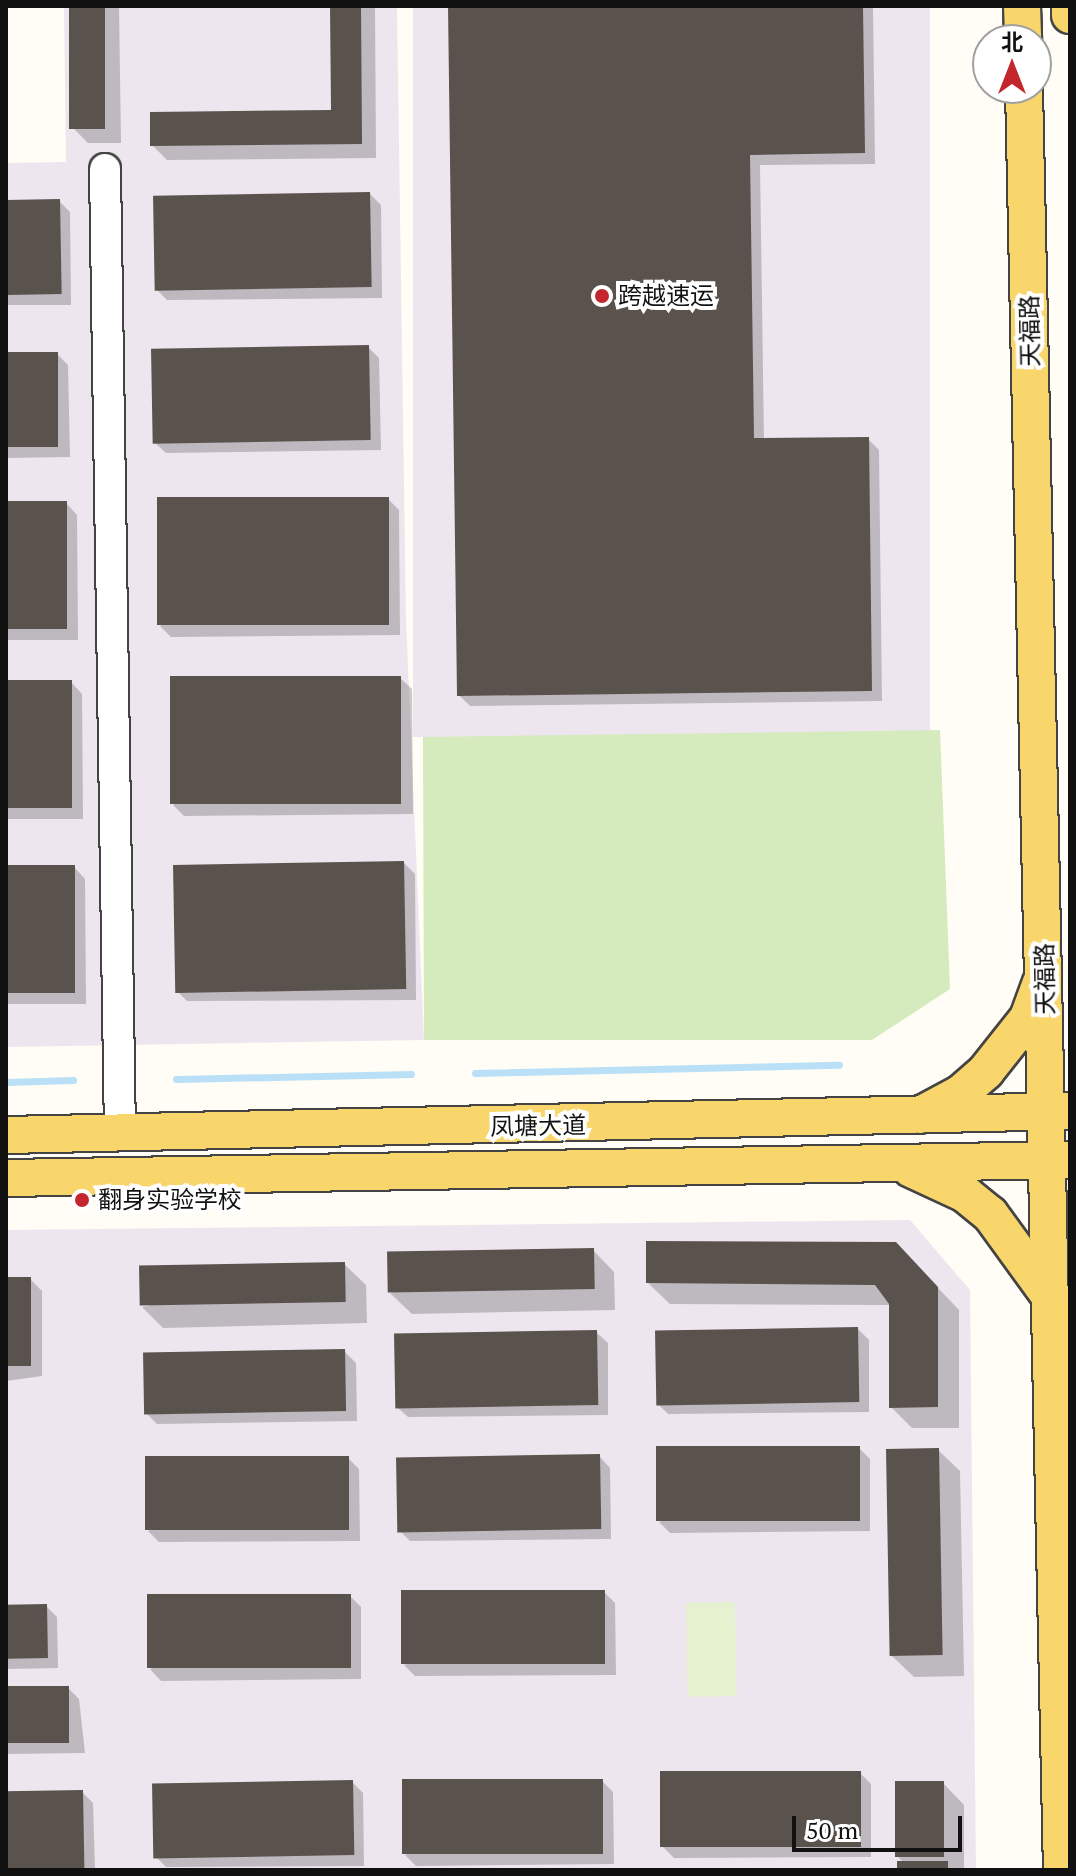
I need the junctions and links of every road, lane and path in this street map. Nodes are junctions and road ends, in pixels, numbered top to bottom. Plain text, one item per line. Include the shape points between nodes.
1 (1070, 6) edge
2 (1070, 15) edge
3 (1024, 104) edge
4 (105, 169) dead end
5 (1045, 974) junction
6 (1059, 1112) edge
7 (911, 1118) junction
8 (120, 1134) junction
9 (6, 1135) edge
10 (1059, 1160) edge
11 (902, 1166) junction
12 (6, 1178) edge
13 (1051, 1298) junction
14 (1062, 1870) edge

1 - 2 main road
3 - 5 main road, 天福路
4 - 8 street
5 - 6 main road, 天福路
5 - 7 main road via 1028,1018 986,1071 961,1093
6 - 7 main road, 凤塘大道
6 - 10 main road, 天福路
7 - 8 main road, 凤塘大道
8 - 9 main road, 凤塘大道
10 - 11 main road, 凤塘大道
10 - 13 main road, 天福路
11 - 12 main road, 凤塘大道
11 - 13 main road via 965,1194 990,1214
13 - 14 main road, 天福路

